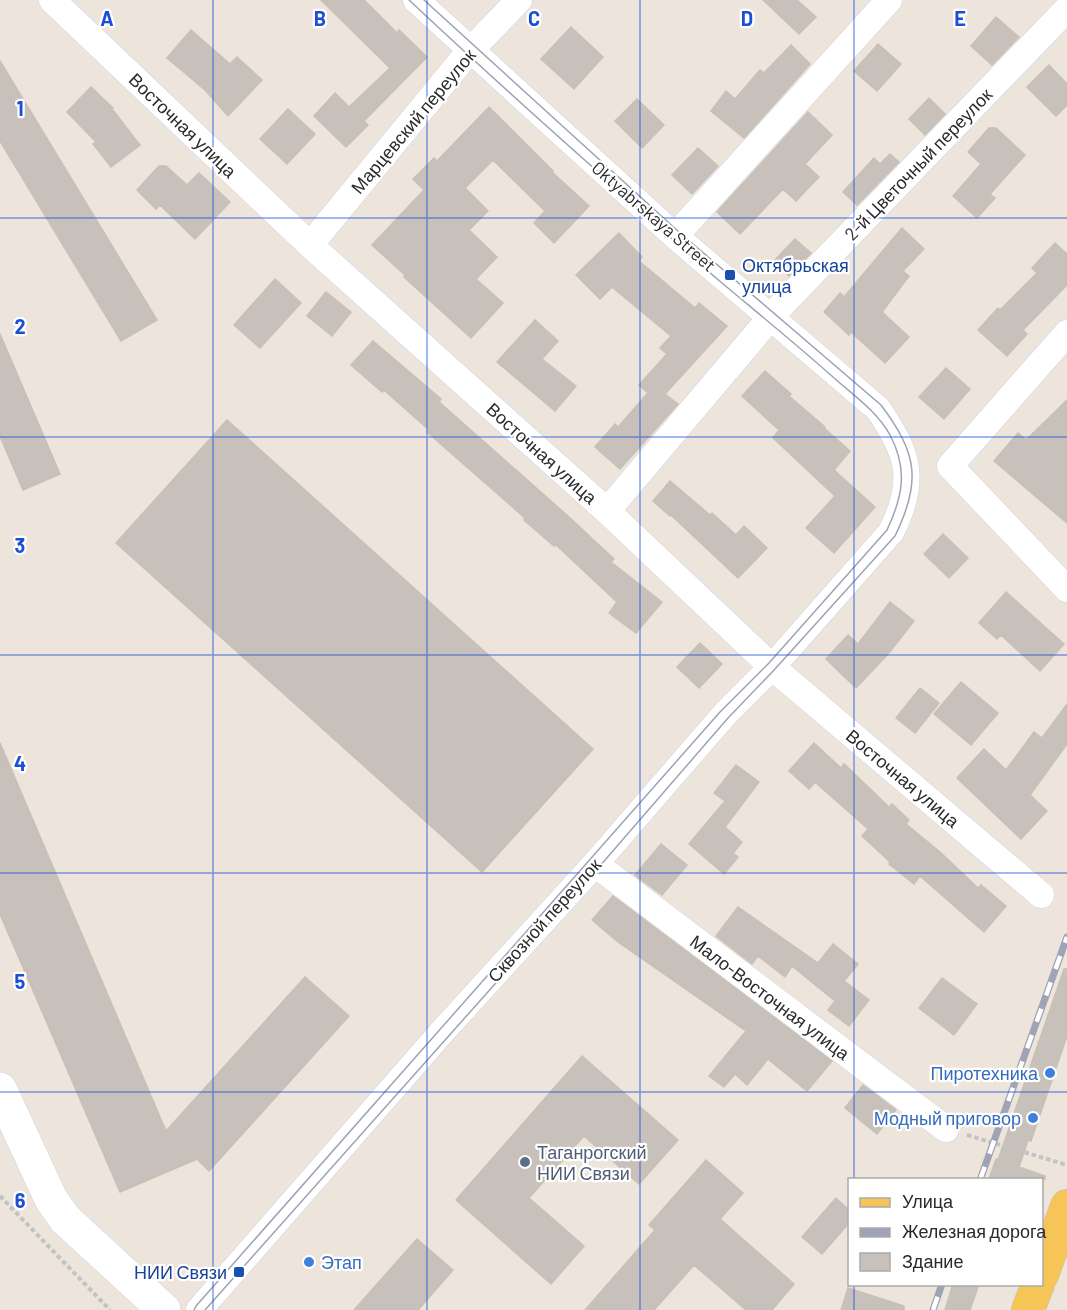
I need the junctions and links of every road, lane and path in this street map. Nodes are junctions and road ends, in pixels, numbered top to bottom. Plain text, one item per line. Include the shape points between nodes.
1 (54, 0) edge
2 (416, 0) edge
3 (519, 0) edge
4 (889, 0) edge
5 (1067, 9) edge
6 (470, 51) junction
7 (675, 236) junction
8 (310, 245) junction
9 (771, 316) junction
10 (1067, 333) edge
11 (607, 511) junction
12 (891, 532) joint
13 (1067, 589) edge
14 (772, 667) junction
15 (595, 864) junction
16 (1041, 895) dead end
17 (0, 1089) edge
18 (946, 1130) joint
19 (1067, 1165) edge
20 (0, 1196) edge
21 (1067, 1206) edge
22 (1043, 1270) edge
23 (1037, 1286) edge
24 (110, 1310) edge
25 (164, 1310) edge
26 (199, 1310) edge
27 (1028, 1310) edge

1 - 8 street, Восточная улица
2 - 6 street, Oktyabrskaya Street
3 - 6 street, Марцевский переулок
4 - 7 street
5 - 9 street, 2-й Цветочный переулок
6 - 7 street, Oktyabrskaya Street
6 - 8 street, Марцевский переулок
7 - 9 street, Oktyabrskaya Street
8 - 11 street, Восточная улица
9 - 11 street, 2-й Цветочный переулок
9 - 12 street, Oktyabrskaya Street via 878,409 893,431 904,452 907,476 901,513
10 - 13 street via 950,466
11 - 14 street, Восточная улица
12 - 14 street, Сквозной переулок
14 - 15 street, Сквозной переулок via 725,714
14 - 16 street, Восточная улица
15 - 18 street, Мало-Восточная улица
15 - 26 street, Сквозной переулок
17 - 25 main road via 51,1199 65,1219
18 - 19 path
20 - 24 path
21 - 22 main road
23 - 27 main road

